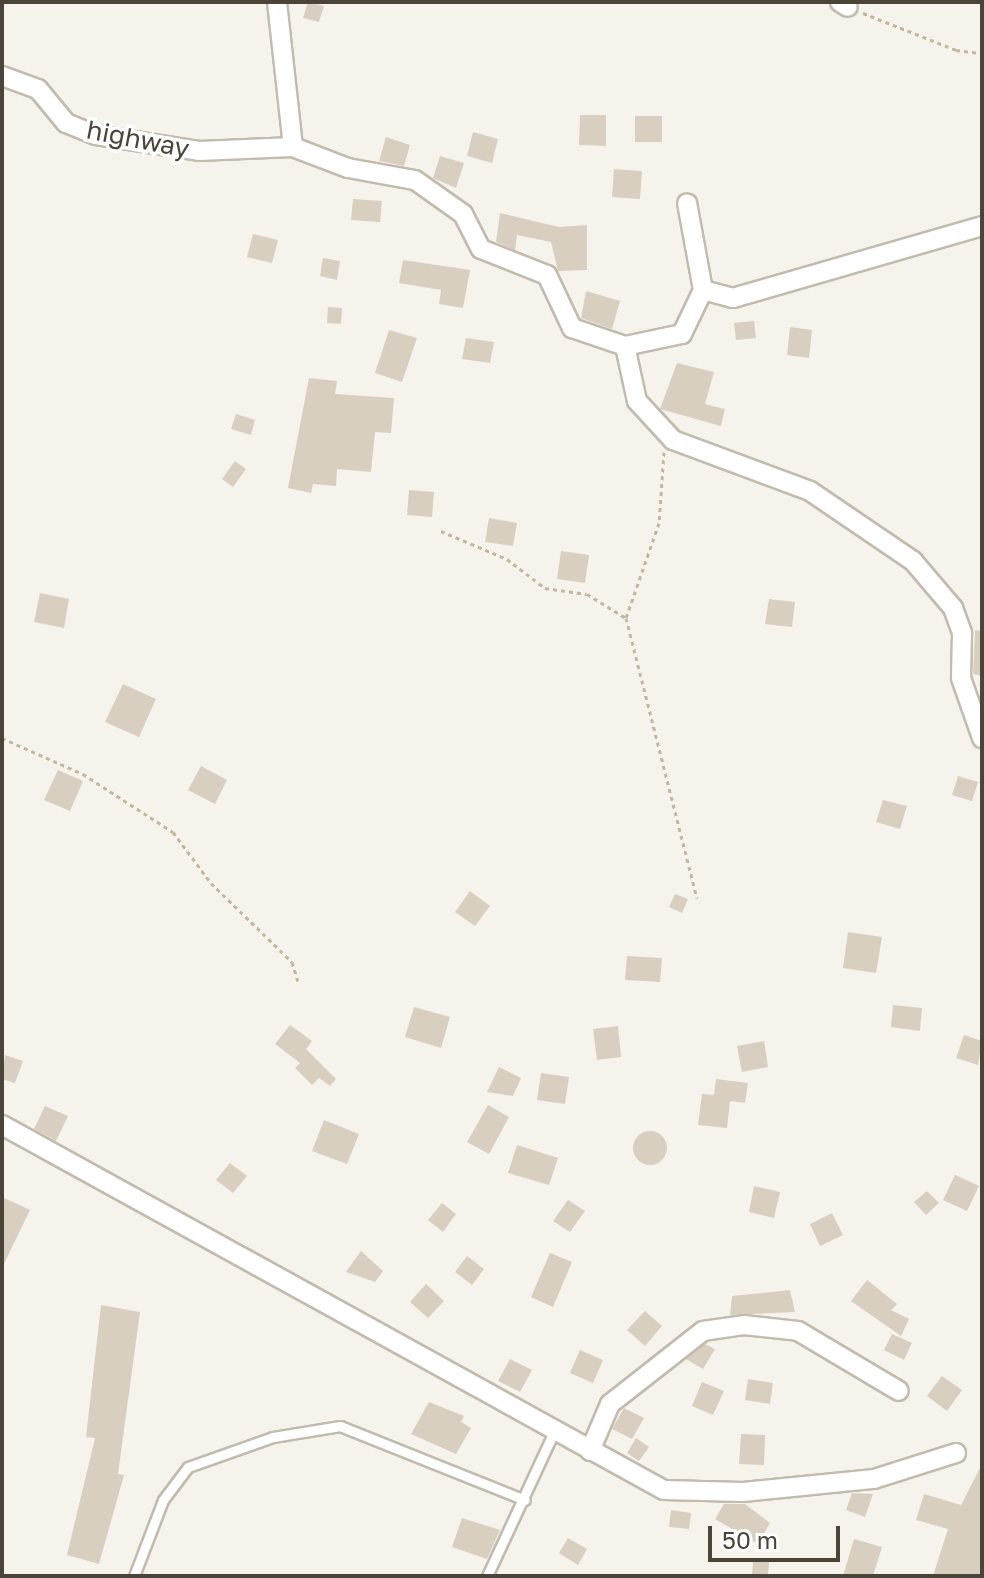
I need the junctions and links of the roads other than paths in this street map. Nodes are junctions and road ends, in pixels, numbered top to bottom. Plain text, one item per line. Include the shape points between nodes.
1 (277, 2) edge
2 (2, 76) edge
3 (293, 147) junction
4 (687, 203) dead end
5 (982, 226) edge
6 (703, 290) junction
7 (625, 346) junction
8 (982, 738) edge
9 (2, 1125) edge
10 (899, 1391) dead end
11 (553, 1434) junction
12 (590, 1451) junction
13 (956, 1453) dead end
14 (525, 1500) junction
15 (134, 1576) edge
16 (487, 1576) edge

1 - 3 street
2 - 3 street, highway via 38,89 66,123 96,135 199,151
3 - 7 street, highway via 415,180 463,214 481,249 547,275 572,328
4 - 6 street
5 - 6 street via 733,298
6 - 7 street via 682,334
7 - 8 street via 637,401 673,440 810,491 913,561 953,608 962,633 961,678
9 - 11 street
10 - 12 street via 798,1331 744,1325 703,1331 610,1404
11 - 12 street
11 - 14 lane
12 - 13 street via 664,1490 743,1492 874,1479
14 - 15 lane via 340,1426 273,1437 188,1467 163,1500
14 - 16 lane

